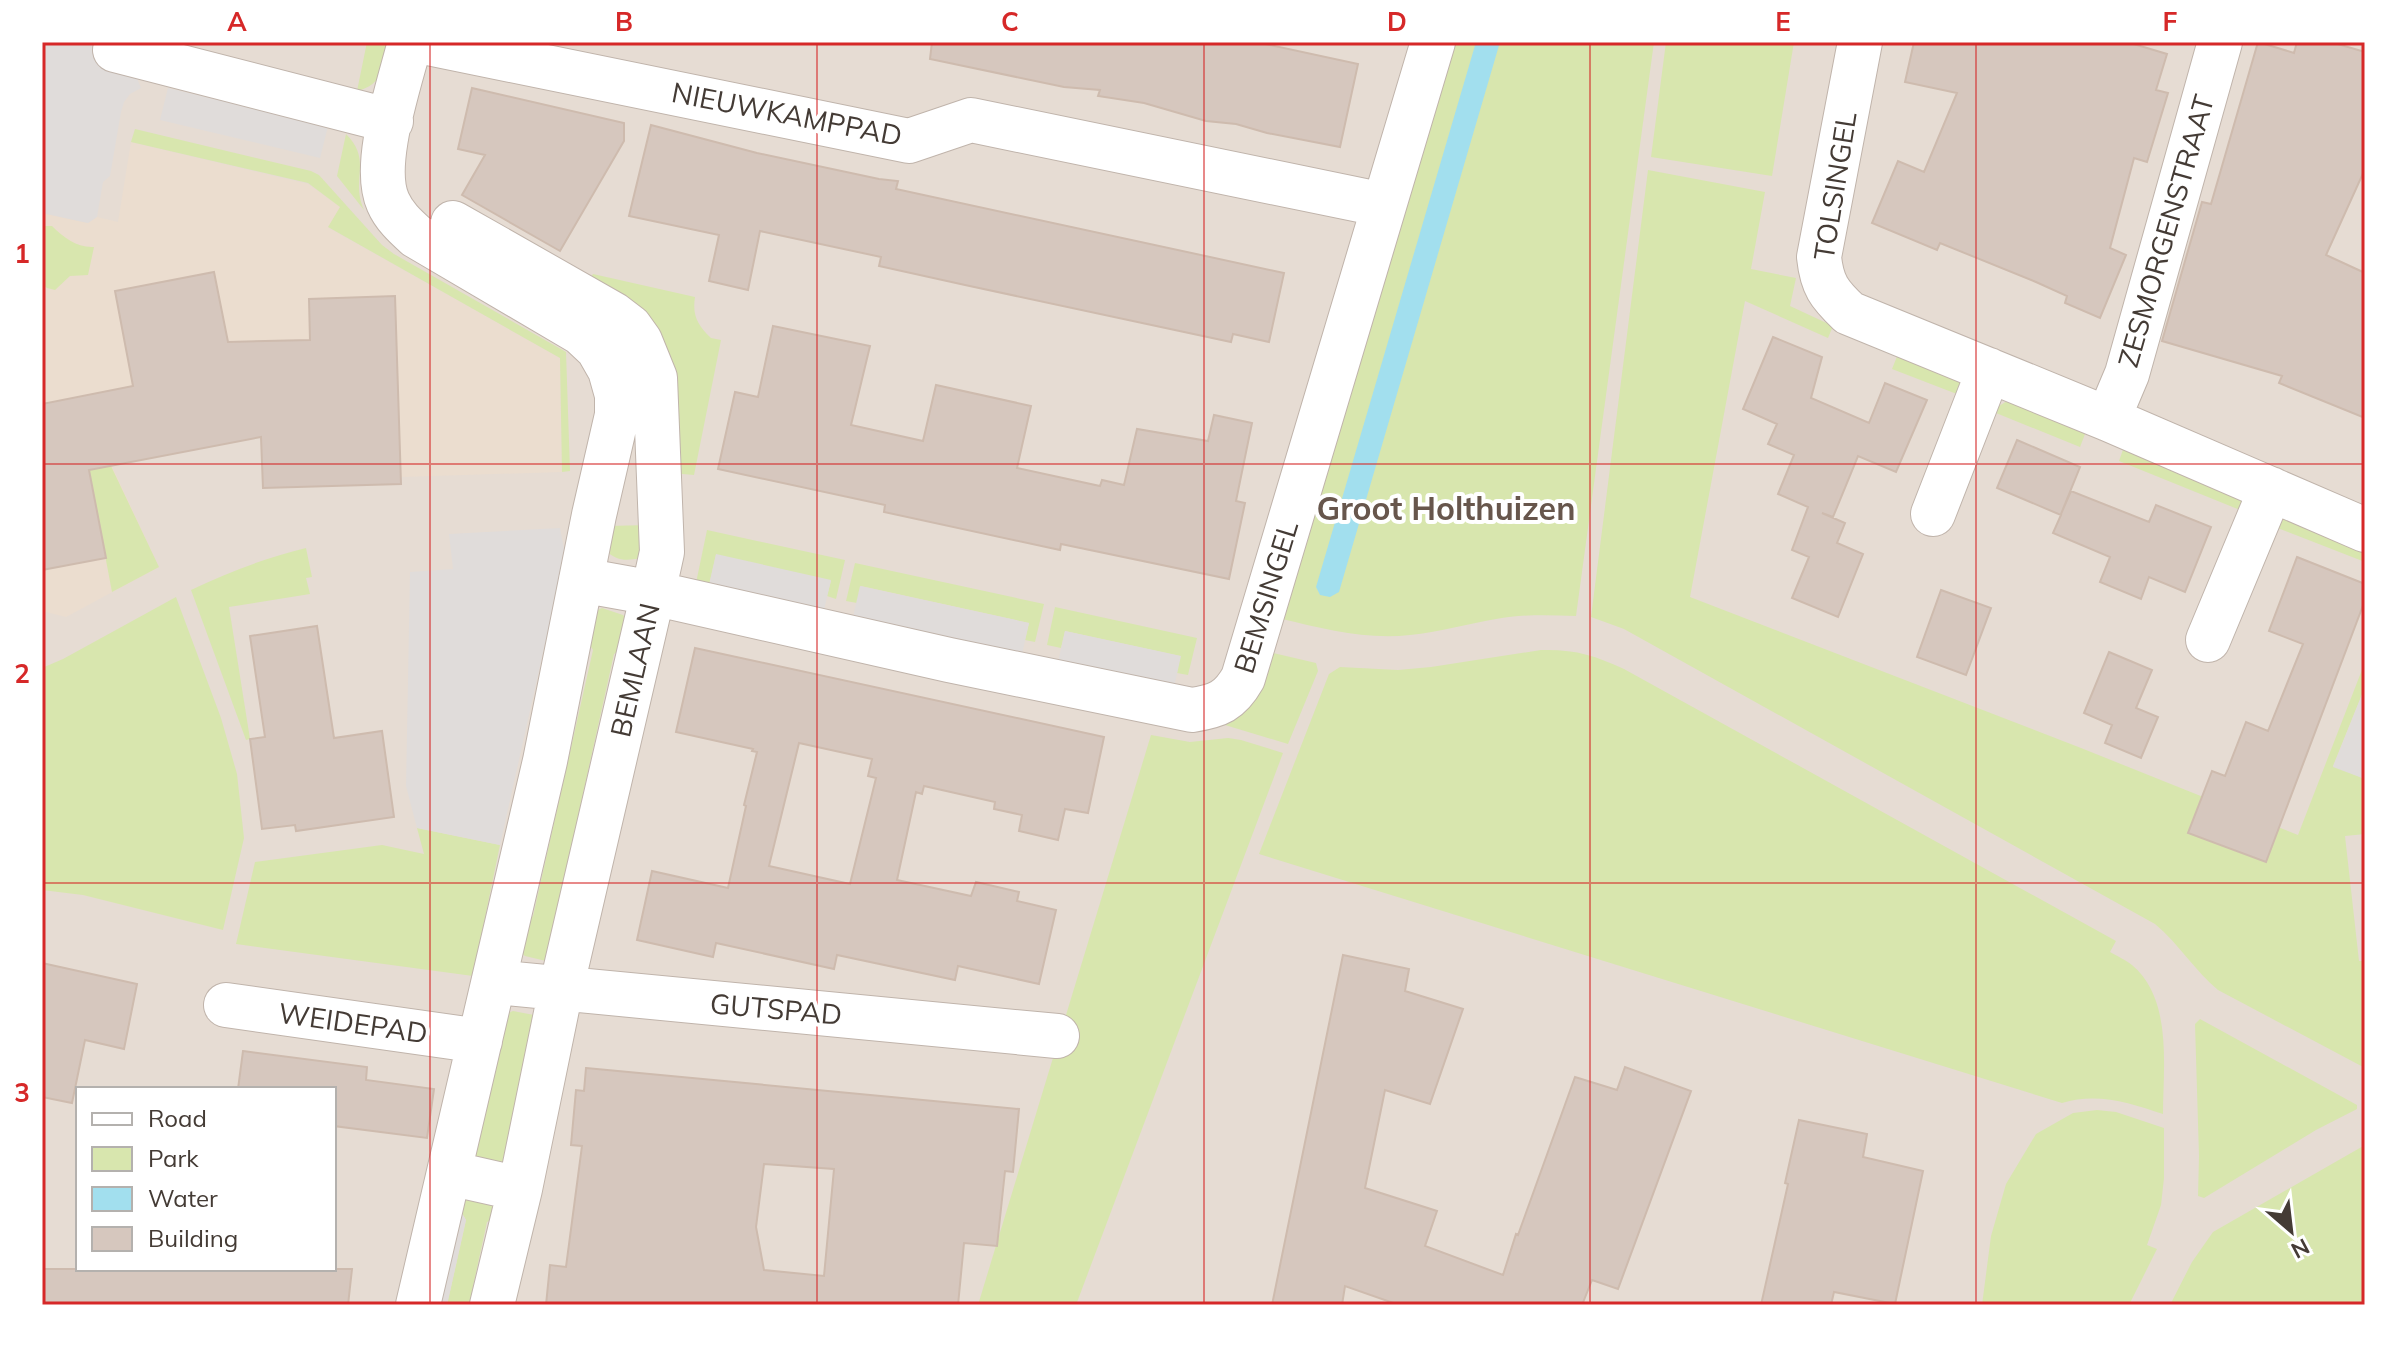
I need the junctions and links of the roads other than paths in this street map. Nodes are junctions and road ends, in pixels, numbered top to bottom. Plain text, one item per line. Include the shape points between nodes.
1 (410, 42) edge
2 (423, 42) edge
3 (1433, 42) edge
4 (1860, 42) edge
5 (2220, 42) edge
6 (115, 50) dead end
7 (391, 121) junction
8 (382, 165) junction
9 (1384, 205) junction
10 (1989, 370) junction
11 (2108, 419) junction
12 (2271, 489) junction
13 (1933, 514) dead end
14 (2365, 529) edge
15 (581, 580) junction
16 (653, 593) junction
17 (2208, 640) dead end
18 (495, 982) junction
19 (561, 989) junction
20 (226, 1005) dead end
21 (1057, 1036) dead end
22 (480, 1041) junction
23 (449, 1173) junction
24 (520, 1189) junction
25 (418, 1305) edge
26 (492, 1305) edge

1 - 7 street
2 - 9 street, NIEUWKAMPPAD via 909,141 971,120
3 - 9 street, BEMSINGEL
4 - 10 street, TOLSINGEL via 1819,257 1821,278 1849,313
5 - 11 street, ZESMORGENSTRAAT via 2127,374
6 - 7 street
7 - 8 street
8 - 15 street via 383,188 399,221 581,333 610,370 617,415
8 - 16 street, BEMLAAN via 405,196 613,314 640,341 655,378 662,552
9 - 16 street, BEMSINGEL via 1243,678 1213,707 1192,710
10 - 11 street, TOLSINGEL
10 - 13 street
11 - 12 street, TOLSINGEL
12 - 14 street, TOLSINGEL
12 - 17 street
15 - 16 street, BEMSINGEL
15 - 18 street
16 - 19 street, BEMLAAN
18 - 19 street, GUTSPAD
18 - 22 street
19 - 21 street, GUTSPAD
19 - 24 street, BEMLAAN
20 - 22 street, WEIDEPAD
22 - 23 street
23 - 24 street
23 - 25 street
24 - 26 street, BEMLAAN

